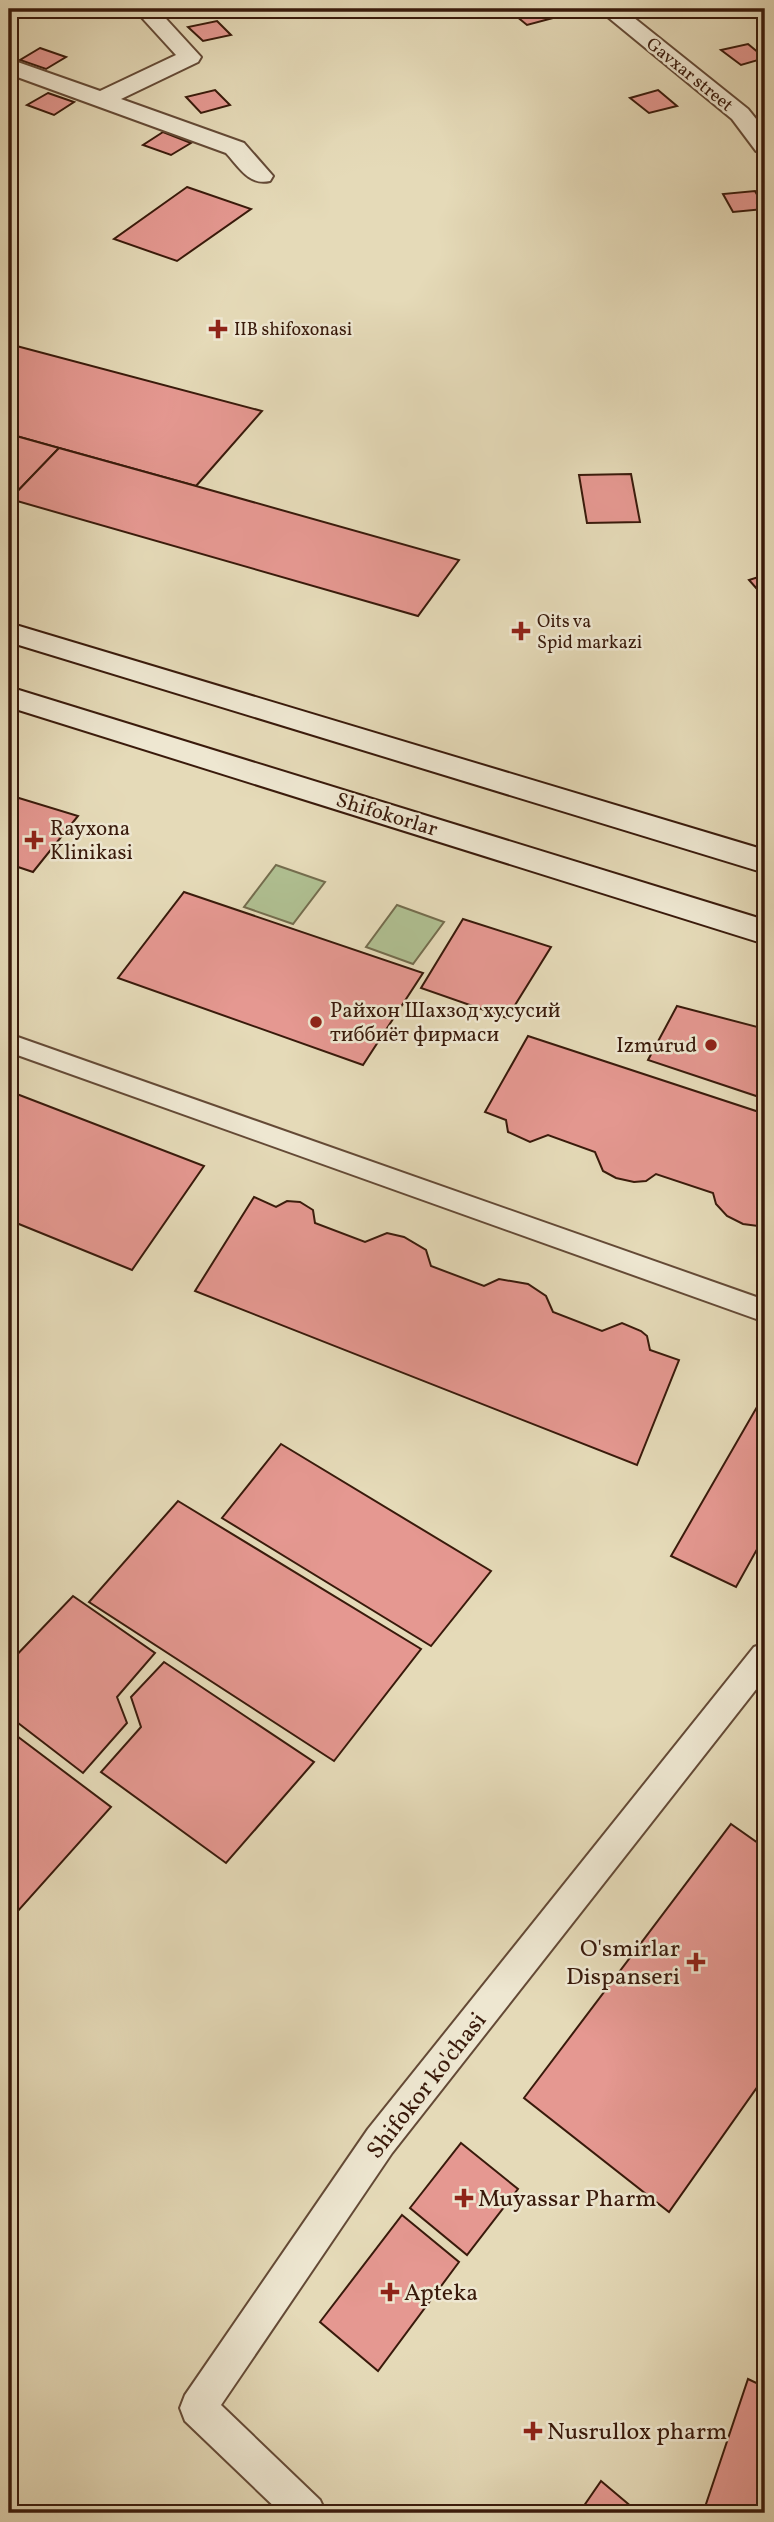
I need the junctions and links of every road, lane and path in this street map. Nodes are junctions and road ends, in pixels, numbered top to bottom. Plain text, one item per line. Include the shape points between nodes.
1 (145, 9) edge
2 (609, 9) edge
3 (9, 66) edge
4 (102, 99) junction
5 (765, 146) edge
6 (261, 176) dead end
7 (9, 632) edge
8 (9, 697) edge
9 (765, 862) edge
10 (765, 932) edge
11 (9, 1043) edge
12 (765, 1311) edge
13 (765, 1656) edge
14 (307, 2513) edge

1 - 4 main road via 190,57
2 - 5 main road, Gavxar street via 740,114
3 - 4 main road
4 - 6 main road via 235,148
7 - 9 main road
8 - 10 main road, Shifokorlar
11 - 12 lane
13 - 14 lane, Shifokor ko'chasi via 380,2141 198,2408

